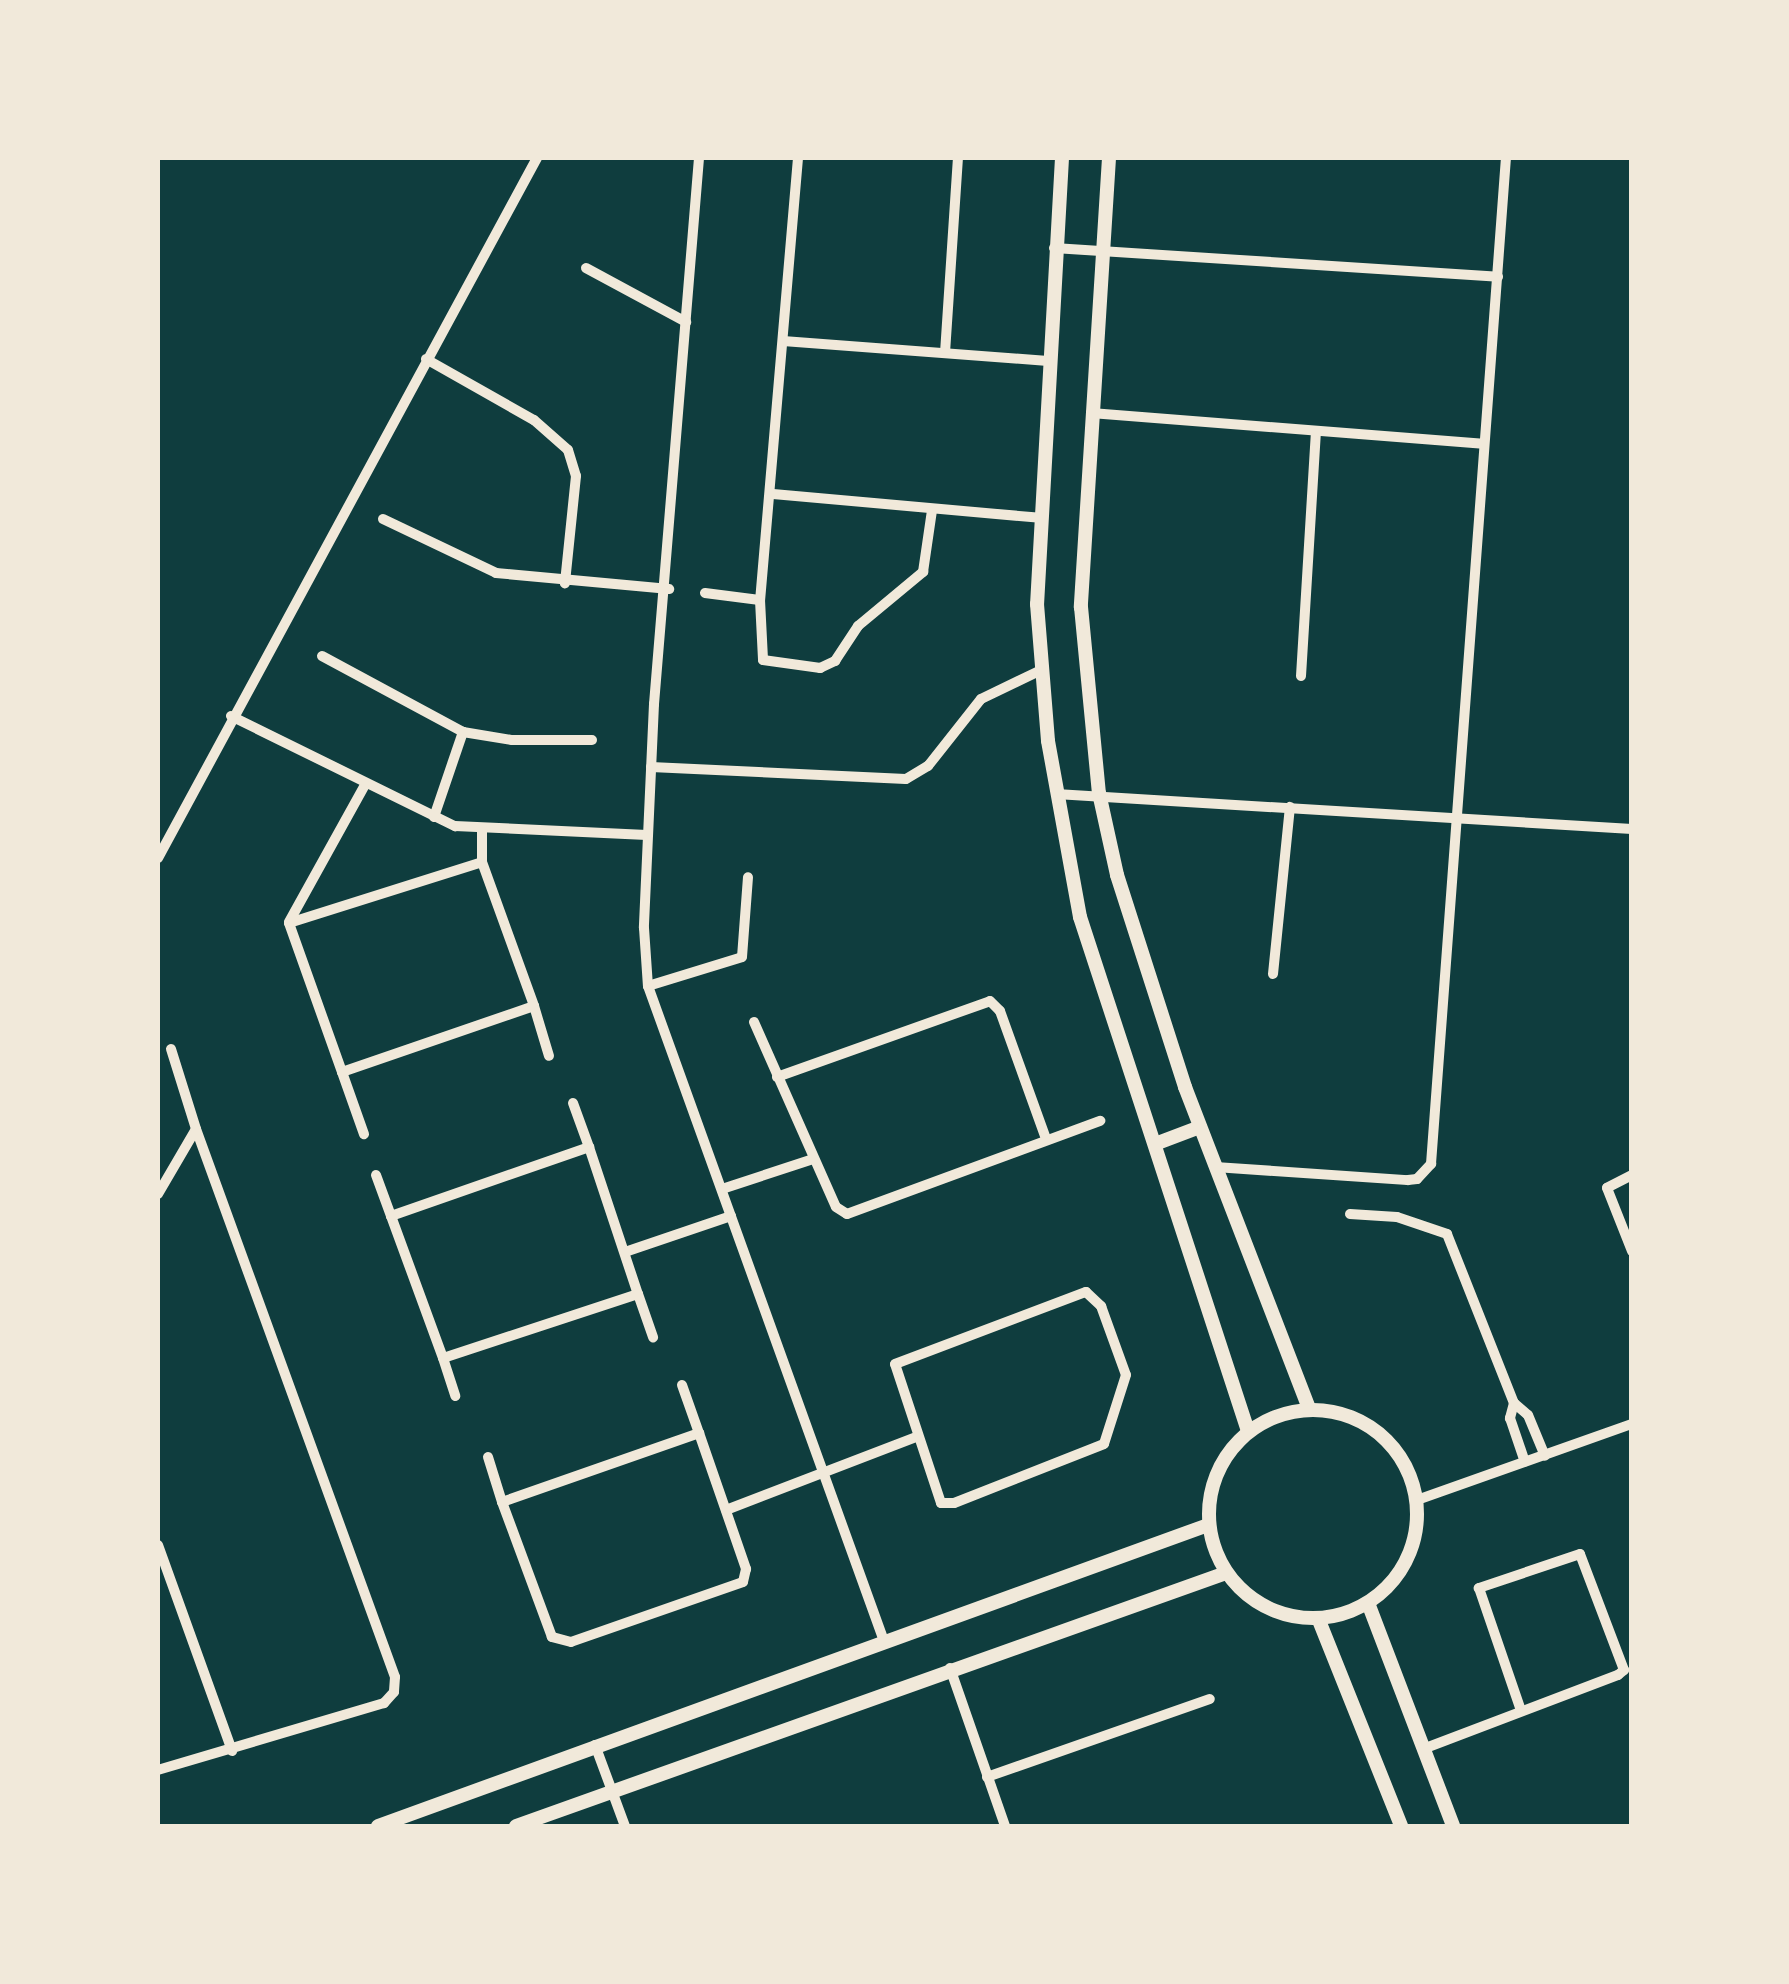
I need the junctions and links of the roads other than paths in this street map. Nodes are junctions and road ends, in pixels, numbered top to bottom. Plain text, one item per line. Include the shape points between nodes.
1 (538, 158) edge
2 (700, 158) edge
3 (798, 158) edge
4 (958, 158) edge
5 (1062, 158) edge
6 (1110, 158) edge
7 (1506, 158) edge
8 (1054, 248) junction
9 (1101, 252) junction
10 (586, 268) dead end
11 (1498, 278) junction
12 (686, 322) junction
13 (783, 341) junction
14 (945, 353) junction
15 (426, 359) junction
16 (1050, 360) junction
17 (1091, 413) junction
18 (1316, 432) junction
19 (1483, 444) junction
20 (773, 494) junction
21 (932, 510) junction
22 (1040, 518) junction
23 (383, 519) dead end
24 (565, 583) junction
25 (668, 589) junction
26 (705, 594) dead end
27 (760, 600) junction
28 (322, 656) dead end
29 (1039, 671) junction
30 (1300, 676) dead end
31 (231, 716) junction
32 (462, 732) junction
33 (592, 740) dead end
34 (651, 767) junction
35 (365, 785) junction
36 (1099, 793) junction
37 (1056, 794) junction
38 (1290, 807) junction
39 (1459, 816) junction
40 (434, 817) junction
41 (1632, 828) edge
42 (482, 830) junction
43 (647, 835) junction
44 (158, 858) edge
45 (482, 862) junction
46 (748, 878) dead end
47 (289, 923) junction
48 (1273, 974) dead end
49 (648, 986) junction
50 (534, 1006) junction
51 (754, 1022) dead end
52 (171, 1049) dead end
53 (549, 1056) dead end
54 (342, 1072) junction
55 (777, 1077) junction
56 (573, 1104) dead end
57 (1100, 1121) dead end
58 (1200, 1126) junction
59 (196, 1128) junction
60 (364, 1134) dead end
61 (1046, 1139) junction
62 (1155, 1144) junction
63 (589, 1147) junction
64 (813, 1159) junction
65 (1215, 1167) junction
66 (376, 1175) dead end
67 (1632, 1175) edge
68 (722, 1189) junction
69 (158, 1194) edge
70 (1350, 1214) dead end
71 (391, 1216) junction
72 (731, 1216) junction
73 (625, 1252) junction
74 (1632, 1252) edge
75 (638, 1294) junction
76 (653, 1338) dead end
77 (443, 1358) junction
78 (682, 1384) dead end
79 (455, 1396) dead end
80 (1514, 1403) junction
81 (1309, 1409) junction
82 (1632, 1424) edge
83 (1248, 1431) junction
84 (700, 1433) junction
85 (916, 1437) junction
86 (1544, 1456) junction
87 (488, 1458) dead end
88 (1525, 1462) junction
89 (825, 1471) junction
90 (1417, 1500) junction
91 (502, 1502) junction
92 (726, 1510) junction
93 (1208, 1525) junction
94 (158, 1545) edge
95 (1226, 1573) junction
96 (1368, 1603) junction
97 (1318, 1618) junction
98 (884, 1641) junction
99 (950, 1668) junction
100 (1210, 1700) dead end
101 (1521, 1711) junction
102 (595, 1746) junction
103 (1423, 1749) junction
104 (232, 1751) junction
105 (158, 1770) edge
106 (987, 1777) junction
107 (612, 1789) junction
108 (378, 1826) edge
109 (516, 1826) edge
110 (625, 1826) edge
111 (1005, 1826) edge
112 (1401, 1826) edge
113 (1453, 1826) edge

1 - 15 street
2 - 12 street
3 - 13 street
4 - 14 street
5 - 8 street
6 - 9 street
7 - 11 street
8 - 9 street
8 - 16 street
9 - 11 street
9 - 17 street
10 - 12 street
11 - 19 street
12 - 25 street
13 - 14 street
13 - 20 street
14 - 16 street
15 - 24 street via 534,420 568,450 576,476
15 - 31 street
16 - 22 street
17 - 18 street
17 - 36 street via 1081,607
18 - 19 street
18 - 30 street
19 - 39 street
20 - 21 street
20 - 27 street
21 - 22 street
21 - 27 street via 923,572 858,626 828,666 764,660
22 - 29 street
23 - 24 street via 496,573
24 - 25 street
25 - 34 street
26 - 27 street
28 - 32 street
29 - 34 street via 980,699 928,766 906,778
29 - 37 street
31 - 35 street
31 - 44 street
32 - 33 street
32 - 40 street
34 - 43 street
35 - 40 street
35 - 47 street
36 - 37 street
36 - 38 street
36 - 58 street via 1116,875
37 - 62 street via 1076,901
38 - 39 street
38 - 48 street
39 - 41 street
39 - 65 street via 1426,1172 1408,1180
40 - 42 street
42 - 43 street
42 - 45 street
43 - 49 street
45 - 47 street
45 - 50 street
46 - 49 street via 742,957
47 - 54 street
49 - 68 street
50 - 53 street
50 - 54 street
51 - 55 street
52 - 59 street
54 - 60 street
55 - 61 street via 990,1001 1000,1011
55 - 64 street
56 - 63 street
57 - 61 street
58 - 62 street
58 - 65 street
59 - 69 street
59 - 104 street via 395,1677 384,1703
61 - 64 street via 847,1214 836,1206
62 - 83 street
63 - 71 street
63 - 73 street
64 - 68 street
65 - 81 street
66 - 71 street
67 - 74 street via 1607,1188
68 - 72 street
70 - 80 street via 1397,1217 1448,1234
71 - 77 street
72 - 73 street
72 - 89 street
73 - 75 street
75 - 76 street
75 - 77 street
77 - 79 street
78 - 84 street
80 - 86 street via 1528,1415
80 - 88 street via 1510,1418
81 - 83 street
81 - 90 street via 1348,1415 1381,1434 1405,1464
82 - 86 street
83 - 93 street via 1224,1457 1210,1490
84 - 91 street
84 - 92 street
85 - 85 street via 894,1364 1095,1294 1126,1376 1104,1444 954,1504 936,1494
85 - 89 street
86 - 88 street
87 - 91 street
88 - 90 street
89 - 92 street
89 - 98 street
90 - 96 street via 1407,1558
91 - 92 street via 552,1637 560,1642 743,1582 746,1570
93 - 95 street
93 - 98 street
94 - 104 street
95 - 97 street via 1267,1606
95 - 99 street
96 - 97 street
96 - 103 street
97 - 112 street
98 - 102 street
99 - 106 street
99 - 107 street
100 - 106 street
101 - 101 street via 1624,1670 1580,1554 1479,1588
101 - 103 street
102 - 107 street
102 - 108 street
103 - 113 street
104 - 105 street
106 - 111 street
107 - 109 street
107 - 110 street

